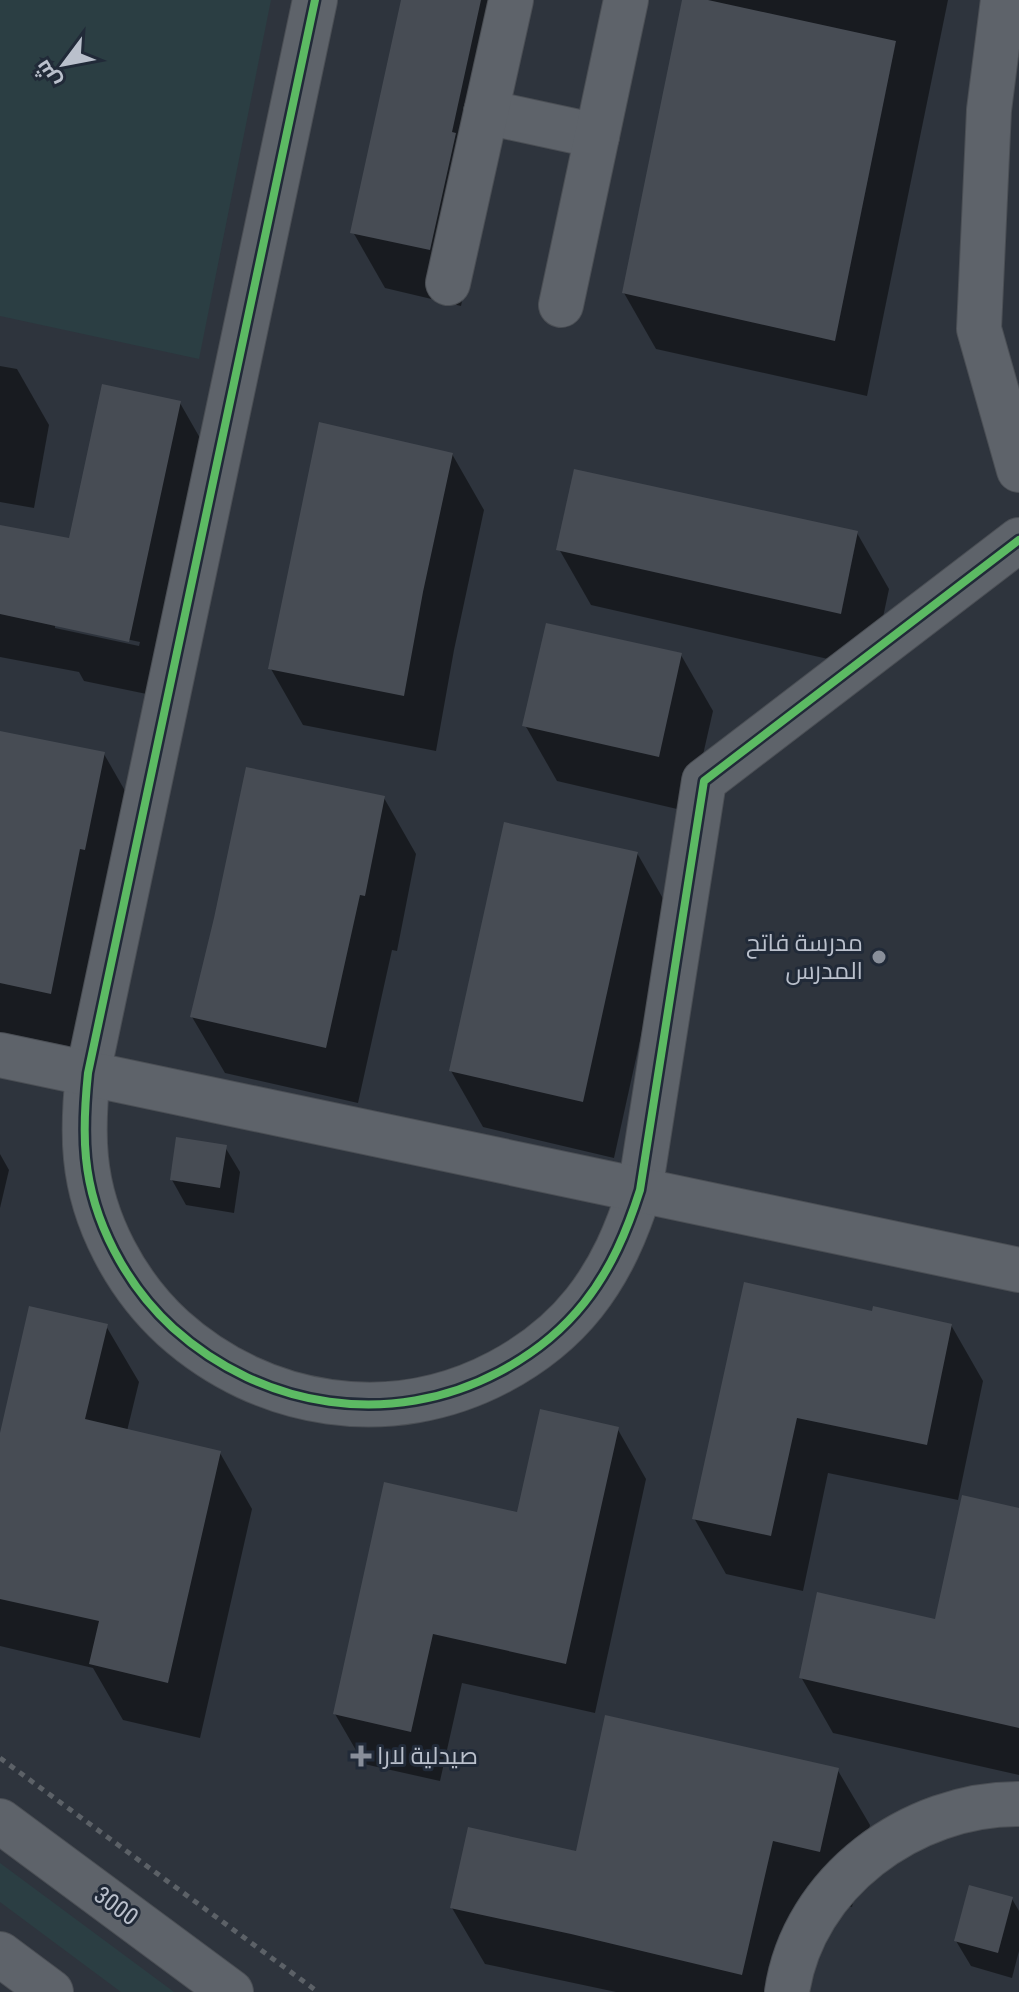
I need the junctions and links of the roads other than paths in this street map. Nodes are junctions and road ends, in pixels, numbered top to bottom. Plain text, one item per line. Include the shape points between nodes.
1 (315, 0) edge
2 (511, 0) edge
3 (626, 0) edge
4 (1003, 0) edge
5 (486, 112) junction
6 (597, 136) junction
7 (448, 283) dead end
8 (561, 305) dead end
9 (1019, 470) edge
10 (1019, 540) edge
11 (0, 1055) edge
12 (88, 1073) junction
13 (640, 1190) junction
14 (1019, 1270) edge
15 (1019, 1804) edge
16 (0, 1821) edge
17 (0, 1954) edge
18 (51, 1992) edge
19 (231, 1992) edge
20 (787, 1992) edge

1 - 12 street
2 - 5 street
3 - 6 street
4 - 9 street via 989,110 979,329
5 - 6 street
5 - 7 street
6 - 8 street
10 - 13 street via 704,781
11 - 12 street
12 - 13 street
12 - 13 street via 86,1160 95,1203 132,1281 192,1345 228,1369 309,1400 352,1405 424,1399 479,1382 517,1362 583,1305 627,1231
13 - 14 street
15 - 20 street via 964,1810 928,1821 865,1859 816,1915
16 - 19 street, 3000
17 - 18 street

